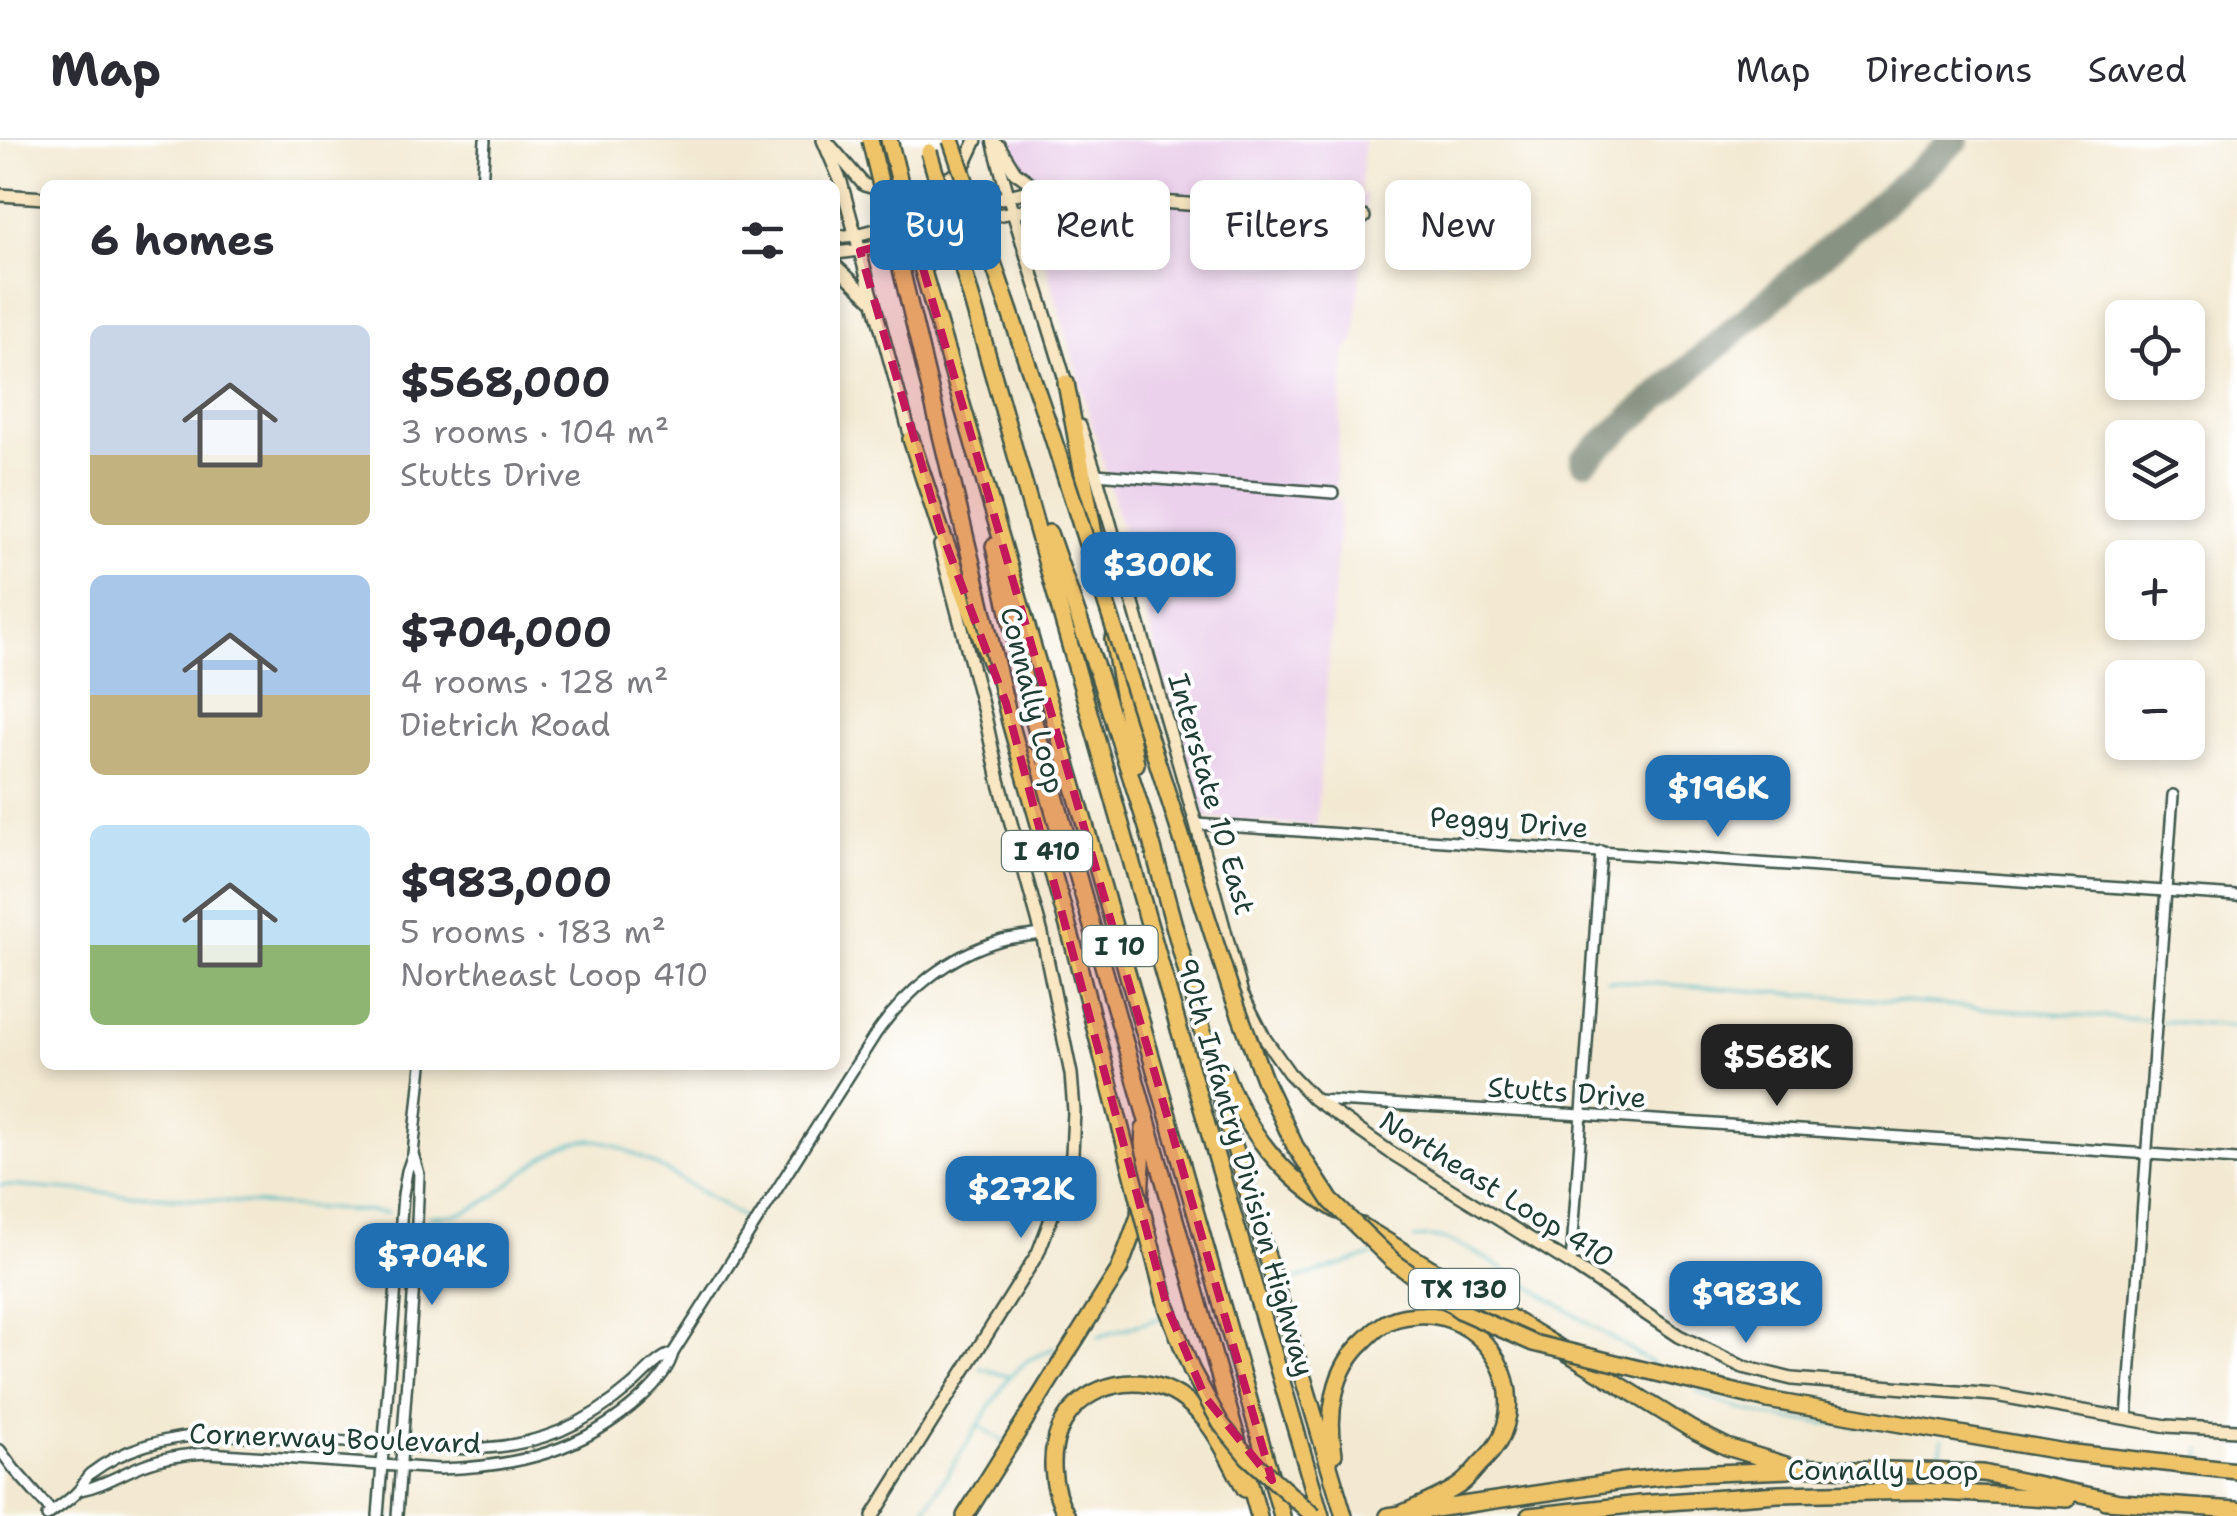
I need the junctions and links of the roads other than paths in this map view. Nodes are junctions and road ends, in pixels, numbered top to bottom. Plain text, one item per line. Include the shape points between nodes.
1 (485, 140) edge
2 (824, 140) edge
3 (870, 140) edge
4 (889, 140) edge
5 (951, 140) edge
6 (976, 140) edge
7 (994, 140) edge
8 (927, 146) edge
9 (482, 180) edge
10 (1027, 180) edge
11 (842, 182) junction
12 (840, 186) edge
13 (1021, 193) edge
14 (0, 195) edge
15 (1007, 195) junction
16 (40, 198) edge
17 (1021, 210) edge
18 (1012, 212) junction
19 (856, 234) junction
20 (840, 237) edge
21 (1021, 239) edge
22 (860, 251) junction
23 (840, 253) edge
24 (840, 270) edge
25 (1032, 270) edge
26 (874, 302) junction
27 (954, 378) junction
28 (997, 383) junction
29 (1066, 383) junction
30 (911, 439) junction
31 (1096, 474) junction
32 (1334, 493) dead end
33 (2172, 795) dead end
34 (1196, 824) junction
35 (1150, 837) junction
36 (1601, 851) junction
37 (1081, 890) junction
38 (2165, 890) junction
39 (2237, 896) edge
40 (1042, 934) junction
41 (1192, 985) junction
42 (421, 1070) edge
43 (1139, 1095) junction
44 (1314, 1100) junction
45 (1582, 1115) junction
46 (413, 1154) junction
47 (2147, 1154) junction
48 (2237, 1160) edge
49 (1572, 1264) junction
50 (673, 1353) junction
51 (2127, 1420) junction
52 (2237, 1430) edge
53 (384, 1444) junction
54 (402, 1446) junction
55 (0, 1450) edge
56 (382, 1464) junction
57 (401, 1465) junction
58 (1842, 1467) junction
59 (2237, 1472) edge
60 (80, 1490) junction
61 (2115, 1502) junction
62 (2237, 1510) edge
63 (1342, 1512) edge
64 (49, 1514) edge
65 (1396, 1515) edge
66 (378, 1516) edge
67 (397, 1516) edge
68 (873, 1516) edge
69 (966, 1516) edge
70 (1067, 1516) edge
71 (1260, 1516) edge
72 (1282, 1516) edge
73 (1318, 1516) edge
74 (1530, 1516) edge

1 - 9 street
2 - 6 main road via 864,184 897,194 961,172
2 - 11 main road
3 - 73 highway, Connally Loop / I 410, bridge via 1010,722 1167,1307 1222,1424 1278,1486
4 - 27 highway, I 10, bridge
5 - 59 highway, bridge via 1230,988 1295,1146 1331,1201 1392,1261 1461,1311 1532,1343 1768,1400 2065,1452
7 - 10 main road
7 - 15 main road, Interstate 10 East
8 - 28 highway, 90th Infantry Division Highway / I 10, bridge
11 - 12 main road
11 - 19 main road
13 - 15 main road
14 - 16 main road
15 - 18 main road, Interstate 10 East
15 - 19 main road
17 - 18 main road
18 - 21 main road, Interstate 10 East
18 - 22 main road
19 - 20 main road
19 - 22 main road
22 - 23 main road
22 - 26 main road
24 - 26 main road
25 - 29 main road, Interstate 10 East
26 - 30 main road
27 - 37 highway via 1032,718
27 - 72 highway, I 10
28 - 35 highway, TX 130
28 - 73 highway, 90th Infantry Division Highway / I 10
29 - 31 main road, Interstate 10 East
29 - 35 highway
30 - 37 highway via 1053,830
30 - 40 main road
31 - 32 street
31 - 34 main road, Interstate 10 East
33 - 38 street
34 - 36 street, Peggy Drive
34 - 44 main road, Interstate 10 East via 1242,994 1265,1039
35 - 41 highway, TX 130
36 - 38 street, Peggy Drive
36 - 45 street
37 - 43 highway
38 - 39 street, Peggy Drive
38 - 47 street
40 - 50 street, Cornerway Boulevard via 978,950 900,1002
40 - 68 main road via 1071,1074 1072,1154 1038,1253
41 - 58 highway, TX 130 via 1236,1105 1276,1163 1323,1202 1691,1429 1792,1466
41 - 63 highway
42 - 46 street
43 - 69 highway via 1139,1216 1119,1270
43 - 71 highway
44 - 45 street, Stutts Drive
44 - 49 main road, Northeast Loop 410
45 - 47 street, Stutts Drive
45 - 49 street
46 - 53 street via 403,1196
46 - 54 street via 416,1251
47 - 48 street, Stutts Drive
47 - 51 street
49 - 51 main road, Northeast Loop 410 via 1679,1336 1764,1374 1995,1395
50 - 54 street, Cornerway Boulevard via 606,1406 558,1432 493,1448
50 - 57 street, Cornerway Boulevard via 646,1394 564,1447 486,1466
51 - 52 main road, Northeast Loop 410
53 - 54 street, Cornerway Boulevard
53 - 56 street
53 - 60 street, Cornerway Boulevard via 189,1435 117,1458 86,1476
54 - 57 street
55 - 64 street
56 - 57 street, Cornerway Boulevard
56 - 60 street, Cornerway Boulevard via 185,1454
56 - 66 street
57 - 67 street
58 - 61 highway, TX 130 via 1983,1473
58 - 65 highway via 1622,1481
60 - 64 street, Cornerway Boulevard
61 - 62 highway, Connally Loop
61 - 74 highway, Connally Loop via 1921,1491 1778,1494
63 - 65 highway via 1330,1434 1341,1373 1380,1326 1404,1316 1435,1316 1465,1325 1489,1346 1507,1386 1507,1420 1493,1450 1461,1485
70 - 71 highway via 1053,1458 1064,1421 1091,1394 1120,1382 1159,1386 1200,1413

